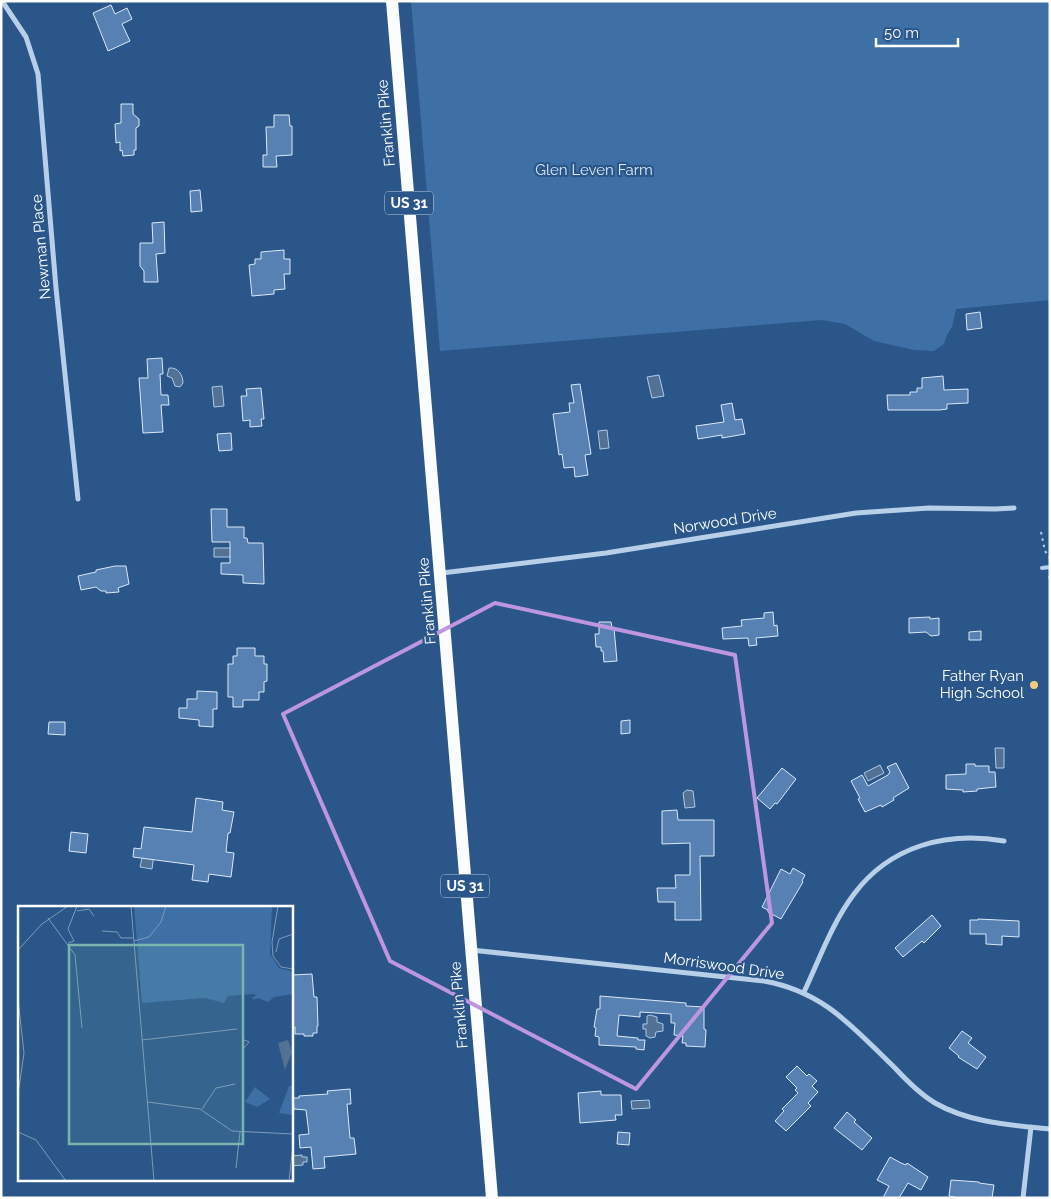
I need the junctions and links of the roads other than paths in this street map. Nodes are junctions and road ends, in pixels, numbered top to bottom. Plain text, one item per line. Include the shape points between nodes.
1 (2, 1) edge
2 (392, 1) edge
3 (78, 499) dead end
4 (1014, 508) dead end
5 (1050, 567) edge
6 (1042, 568) dead end
7 (441, 573) junction
8 (1004, 841) dead end
9 (471, 950) junction
10 (804, 992) junction
11 (1031, 1127) junction
12 (1050, 1129) edge
13 (492, 1198) edge
14 (1023, 1198) edge

1 - 3 street, Newman Place via 26,37 38,74
2 - 7 main road, Franklin Pike / US 31
4 - 7 street, Norwood Drive via 859,512 606,553
5 - 6 lane
7 - 9 main road, Franklin Pike / US 31
8 - 10 street via 963,838 937,841 914,848 885,864 864,882 848,903
9 - 10 street, Morriswood Drive via 764,981
9 - 13 main road, Franklin Pike / US 31
10 - 11 street, Morriswood Drive via 838,1014 918,1091 936,1103 984,1121
11 - 12 street, Morriswood Drive
11 - 14 street

